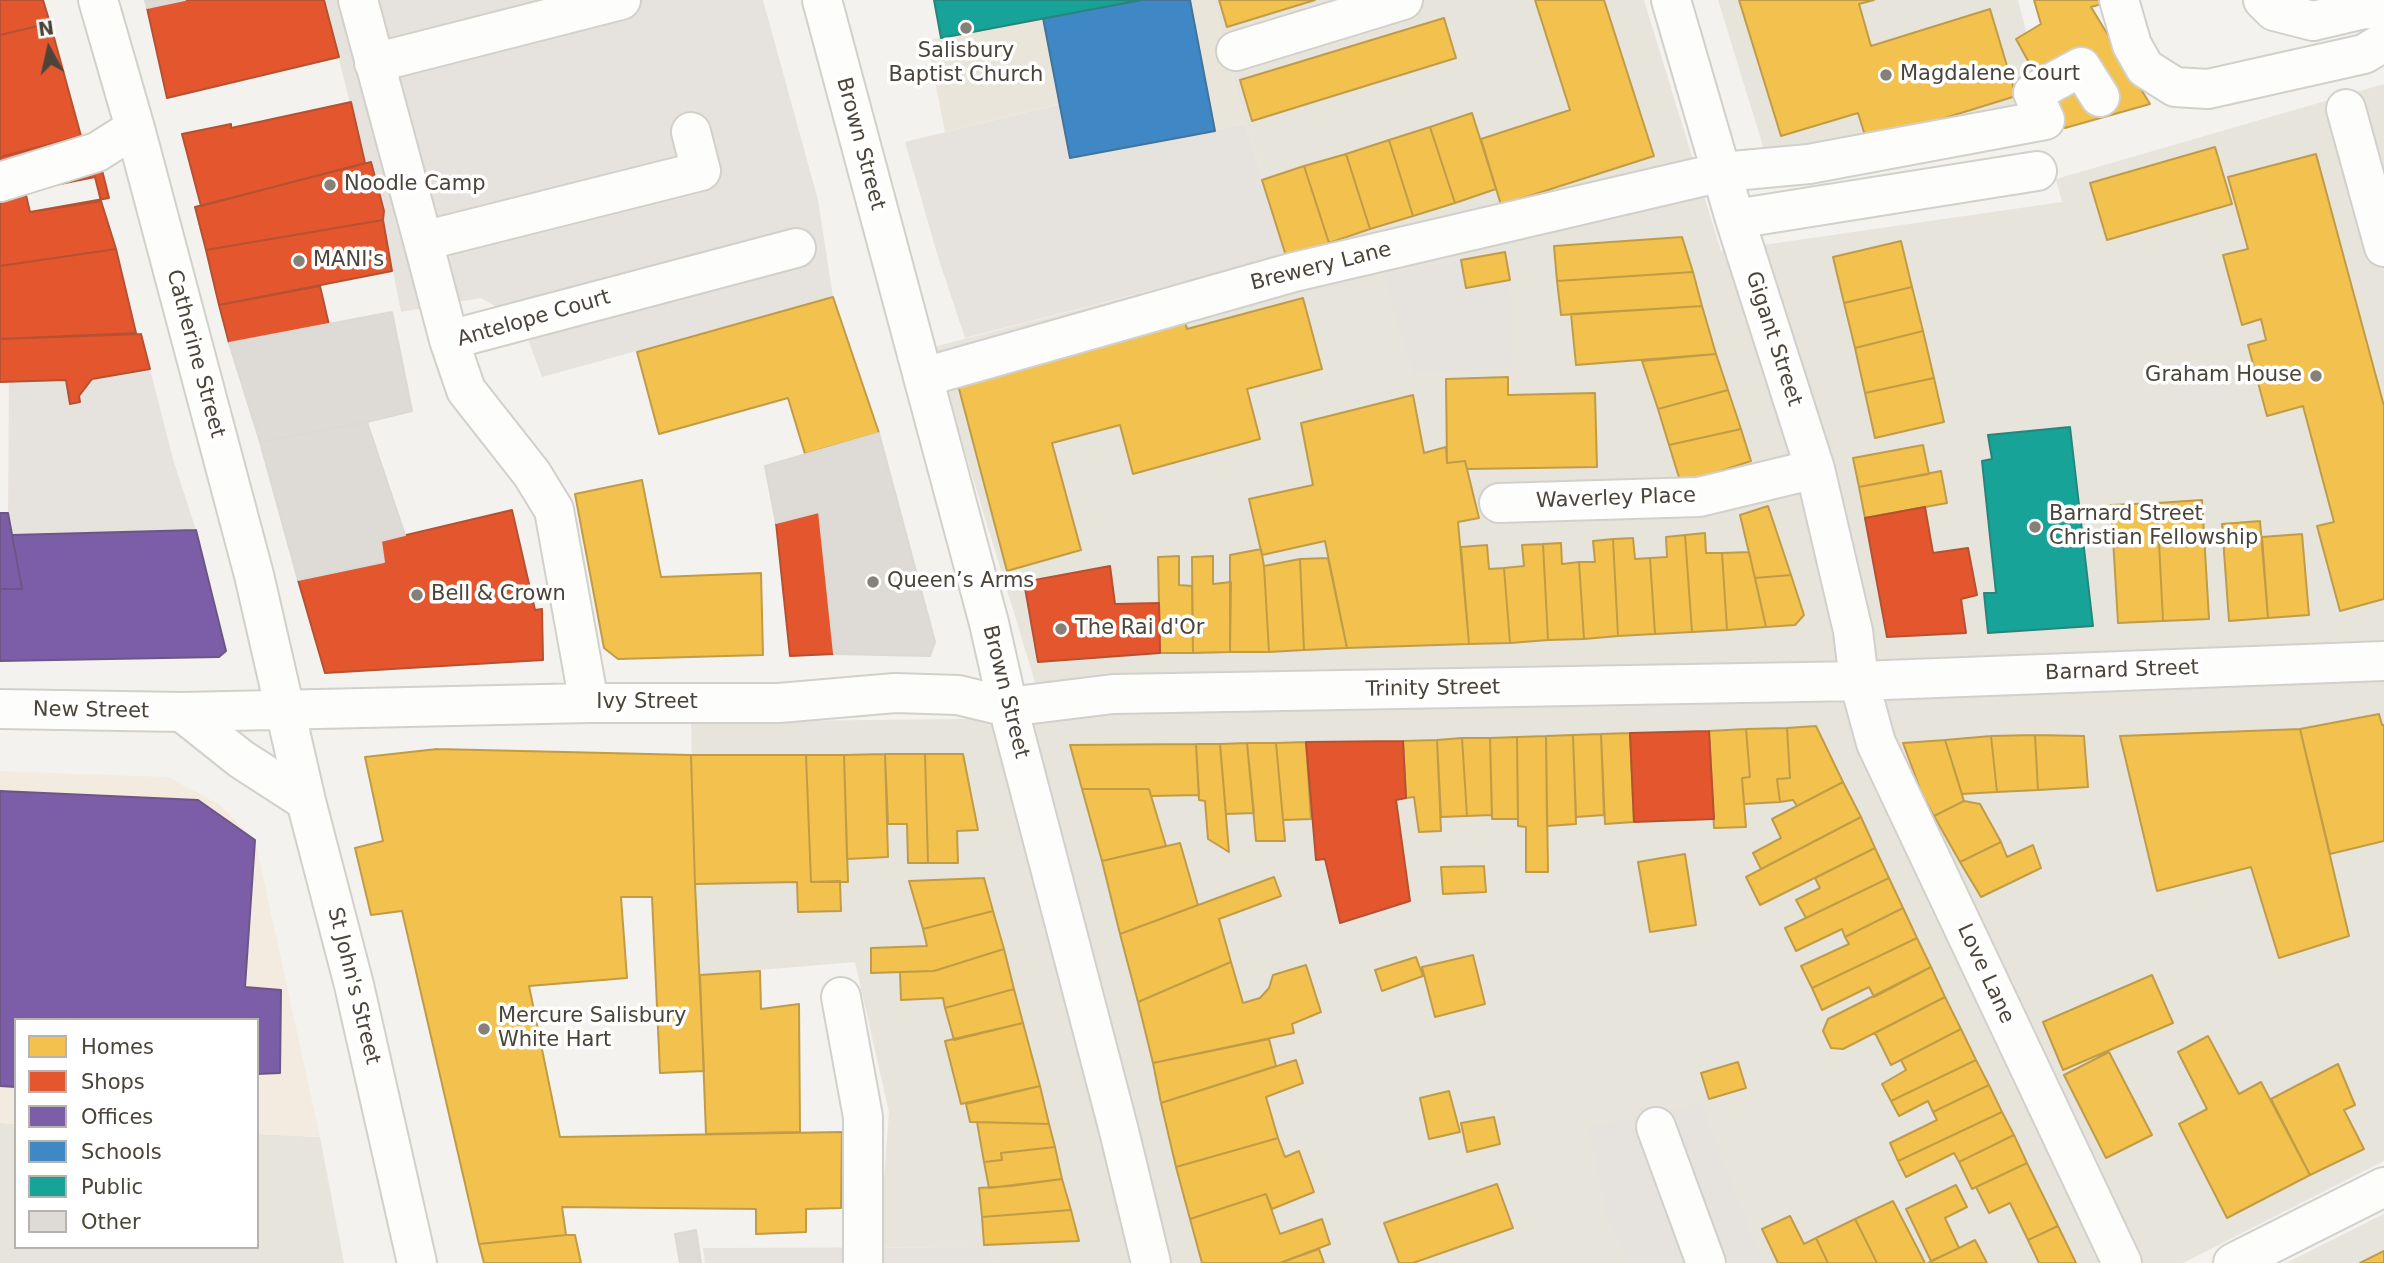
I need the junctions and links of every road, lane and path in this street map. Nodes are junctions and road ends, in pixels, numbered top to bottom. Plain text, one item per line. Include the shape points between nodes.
1 (98, 0) edge
2 (358, 0) edge
3 (621, 0) edge
4 (822, 0) edge
5 (1403, 0) edge
6 (1671, 0) edge
7 (2119, 0) edge
8 (2263, 0) edge
9 (2384, 10) edge
10 (2384, 41) edge
11 (1236, 51) dead end
12 (374, 62) junction
13 (2100, 97) dead end
14 (2346, 109) dead end
15 (135, 128) junction
16 (691, 132) dead end
17 (2037, 171) dead end
18 (1722, 172) junction
19 (0, 182) edge
20 (1735, 219) junction
21 (2381, 225) edge
22 (423, 241) junction
23 (796, 248) dead end
24 (449, 340) junction
25 (924, 377) junction
26 (1815, 469) junction
27 (1499, 503) dead end
28 (2384, 661) edge
29 (1859, 681) junction
30 (589, 703) junction
31 (1008, 707) junction
32 (0, 709) edge
33 (284, 710) junction
34 (182, 712) junction
35 (306, 801) junction
36 (841, 997) dead end
37 (1656, 1127) dead end
38 (2384, 1187) edge
39 (417, 1263) edge
40 (863, 1263) edge
41 (1151, 1263) edge
42 (1706, 1263) edge
43 (2122, 1263) edge
44 (2233, 1263) edge

1 - 15 street, Catherine Street
2 - 12 street
3 - 12 street
4 - 25 street, Brown Street
5 - 11 street
6 - 18 street, Gigant Street
7 - 10 street via 2132,45 2145,68 2175,87 2208,89 2364,54
8 - 9 street via 2274,11 2313,21 2364,9
12 - 22 street
13 - 18 street, Brewery Lane via 2081,67 2033,93 2045,120 1809,164
14 - 21 street
15 - 19 street via 97,152
15 - 33 street, Catherine Street via 254,575
16 - 22 street via 701,171
17 - 20 street
18 - 20 street, Gigant Street
18 - 25 street, Brewery Lane via 1294,272
20 - 26 street, Gigant Street
22 - 24 street
23 - 24 street, Antelope Court
24 - 30 street, Antelope Court via 466,390 532,474 554,510
25 - 31 street, Brown Street
26 - 27 street, Waverley Place via 1699,497
26 - 29 street, Gigant Street via 1853,631
28 - 29 street, Barnard Street
29 - 31 street, Trinity Street via 1113,694
29 - 43 street, Love Lane via 1876,743
30 - 31 street, Ivy Street via 779,703 895,693 958,695
30 - 33 street, Ivy Street
31 - 41 street, Brown Street
32 - 34 street, New Street
33 - 34 street, New Street
33 - 35 street, St John's Street
34 - 35 street via 241,759
35 - 39 street, St John's Street via 354,985
36 - 40 street via 863,1117
37 - 42 street
38 - 44 street

